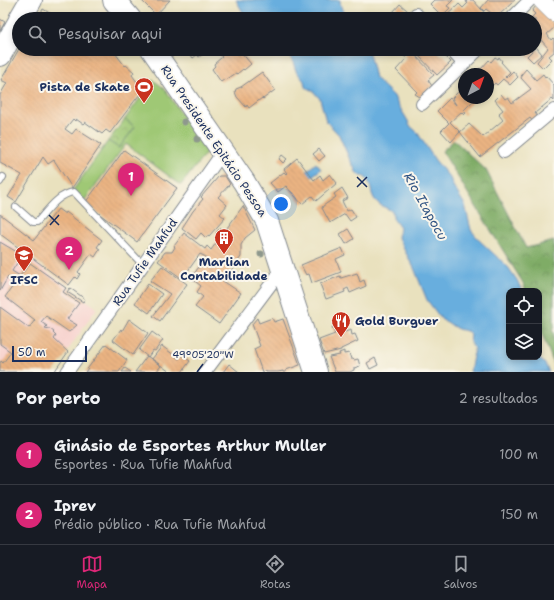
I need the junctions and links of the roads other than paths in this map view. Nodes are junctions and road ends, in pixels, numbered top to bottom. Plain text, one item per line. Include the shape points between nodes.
1 (31, 0) edge
2 (114, 0) edge
3 (530, 0) edge
4 (541, 0) edge
5 (24, 12) edge
6 (124, 12) edge
7 (518, 12) edge
8 (554, 13) edge
9 (12, 34) edge
10 (0, 55) edge
11 (157, 56) edge
12 (457, 56) edge
13 (472, 56) edge
14 (464, 64) junction
15 (422, 104) dead end
16 (554, 110) edge
17 (223, 152) junction
18 (504, 152) dead end
19 (16, 206) dead end
20 (143, 265) junction
21 (283, 268) junction
22 (67, 372) edge
23 (205, 372) edge
24 (316, 372) edge

1 - 5 highway
2 - 6 highway
3 - 7 street
4 - 8 main road
9 - 10 highway
11 - 17 highway, Rua Presidente Epitácio Pessoa
12 - 14 street
13 - 14 street
14 - 15 street
16 - 18 street
17 - 20 street, Rua Tufie Mahfud
17 - 21 highway, Rua Presidente Epitácio Pessoa via 267,221
19 - 20 lane via 33,222 37,222 65,194 74,192
20 - 22 street, Rua Tufie Mahfud
21 - 23 street
21 - 24 highway, Rua Presidente Epitácio Pessoa

